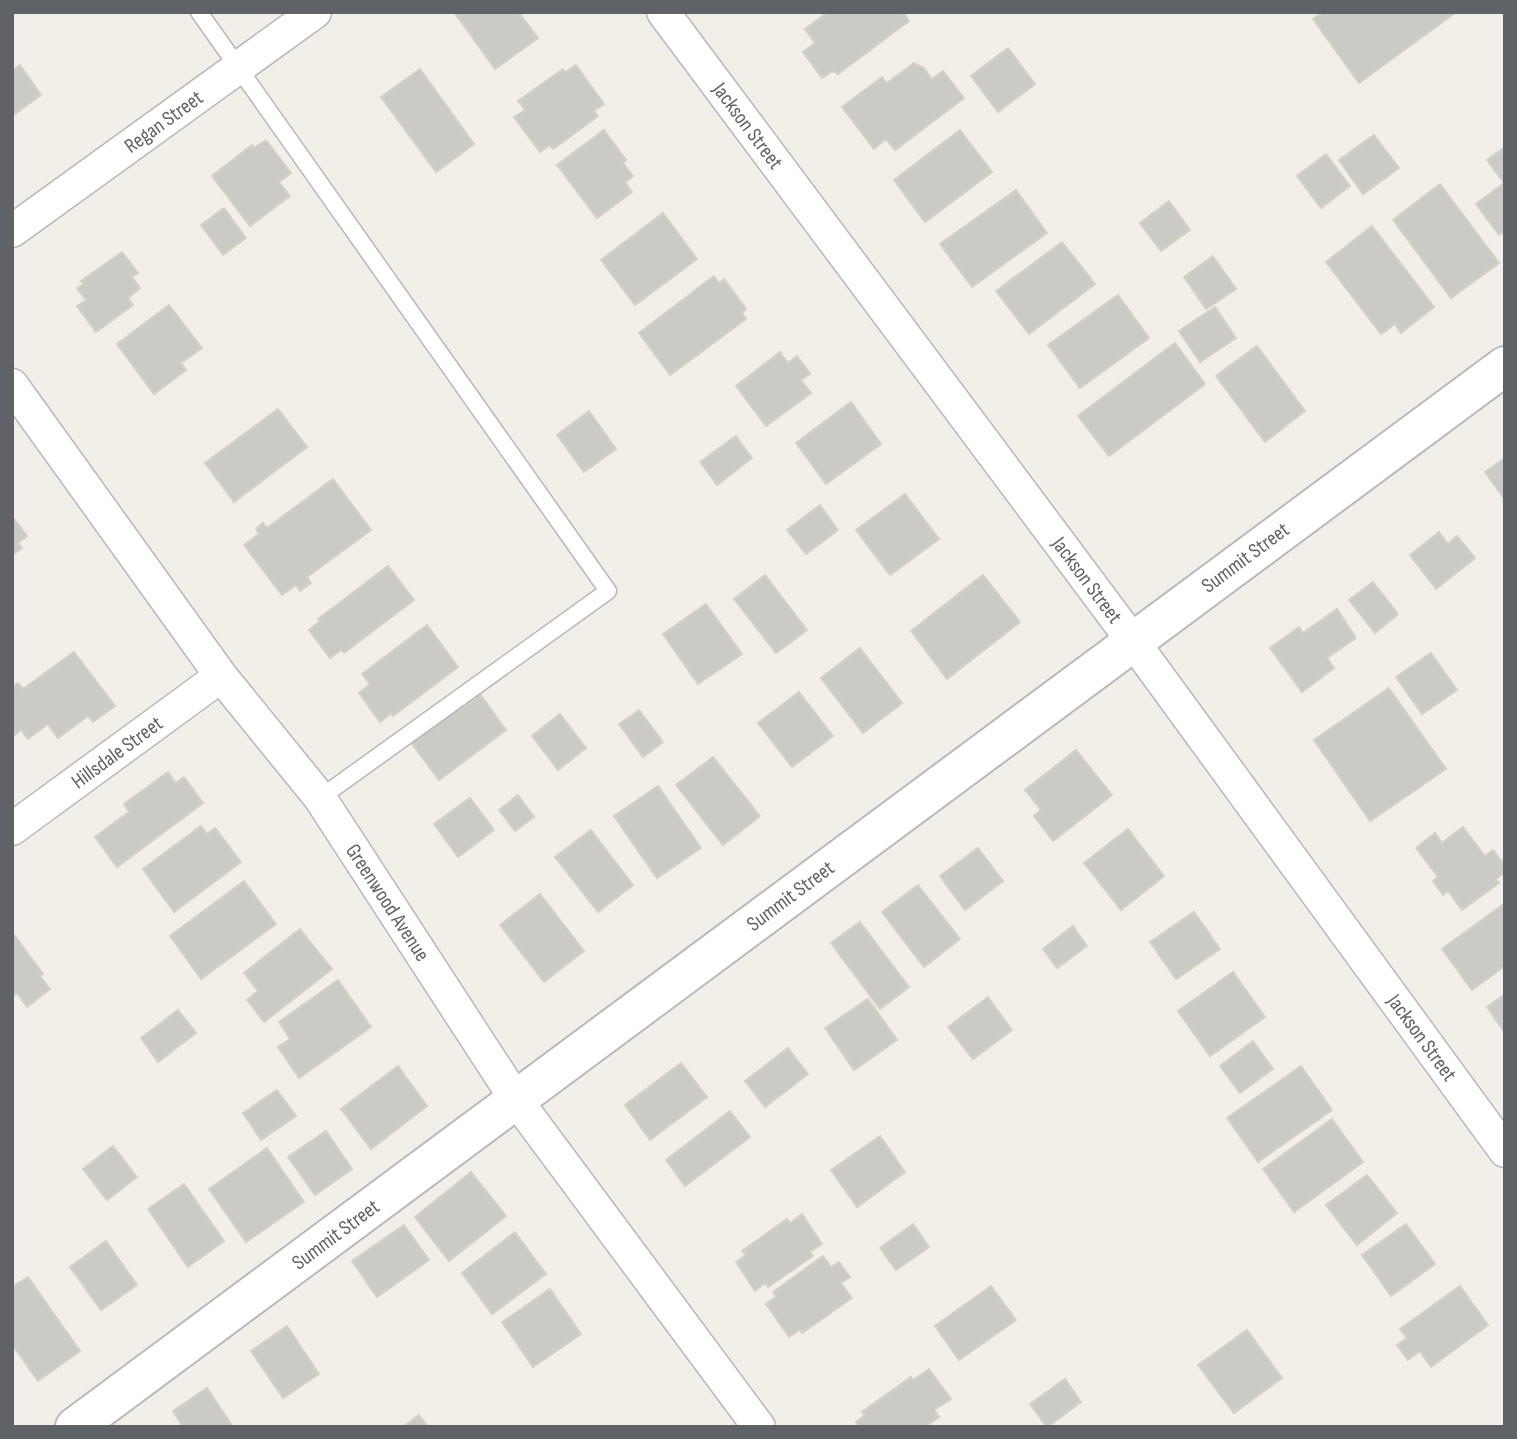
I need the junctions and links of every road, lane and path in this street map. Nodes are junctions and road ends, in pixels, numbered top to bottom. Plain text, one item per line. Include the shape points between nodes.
1 (199, 12) edge
2 (315, 12) edge
3 (663, 12) edge
4 (239, 67) junction
5 (12, 231) edge
6 (1505, 366) edge
7 (12, 385) edge
8 (1132, 640) junction
9 (221, 676) junction
10 (320, 798) junction
11 (12, 829) edge
12 (517, 1101) junction
13 (1505, 1151) edge
14 (75, 1427) edge
15 (759, 1427) edge

1 - 4 lane
2 - 4 street, Regan Street
3 - 8 street, Jackson Street
4 - 5 street, Regan Street
4 - 10 lane via 608,591
6 - 8 street, Summit Street
7 - 9 street, Greenwood Avenue
8 - 12 street, Summit Street
8 - 13 street, Jackson Street
9 - 10 street, Greenwood Avenue
9 - 11 street, Hillsdale Street
10 - 12 street, Greenwood Avenue
12 - 14 street, Summit Street
12 - 15 street, Greenwood Avenue

